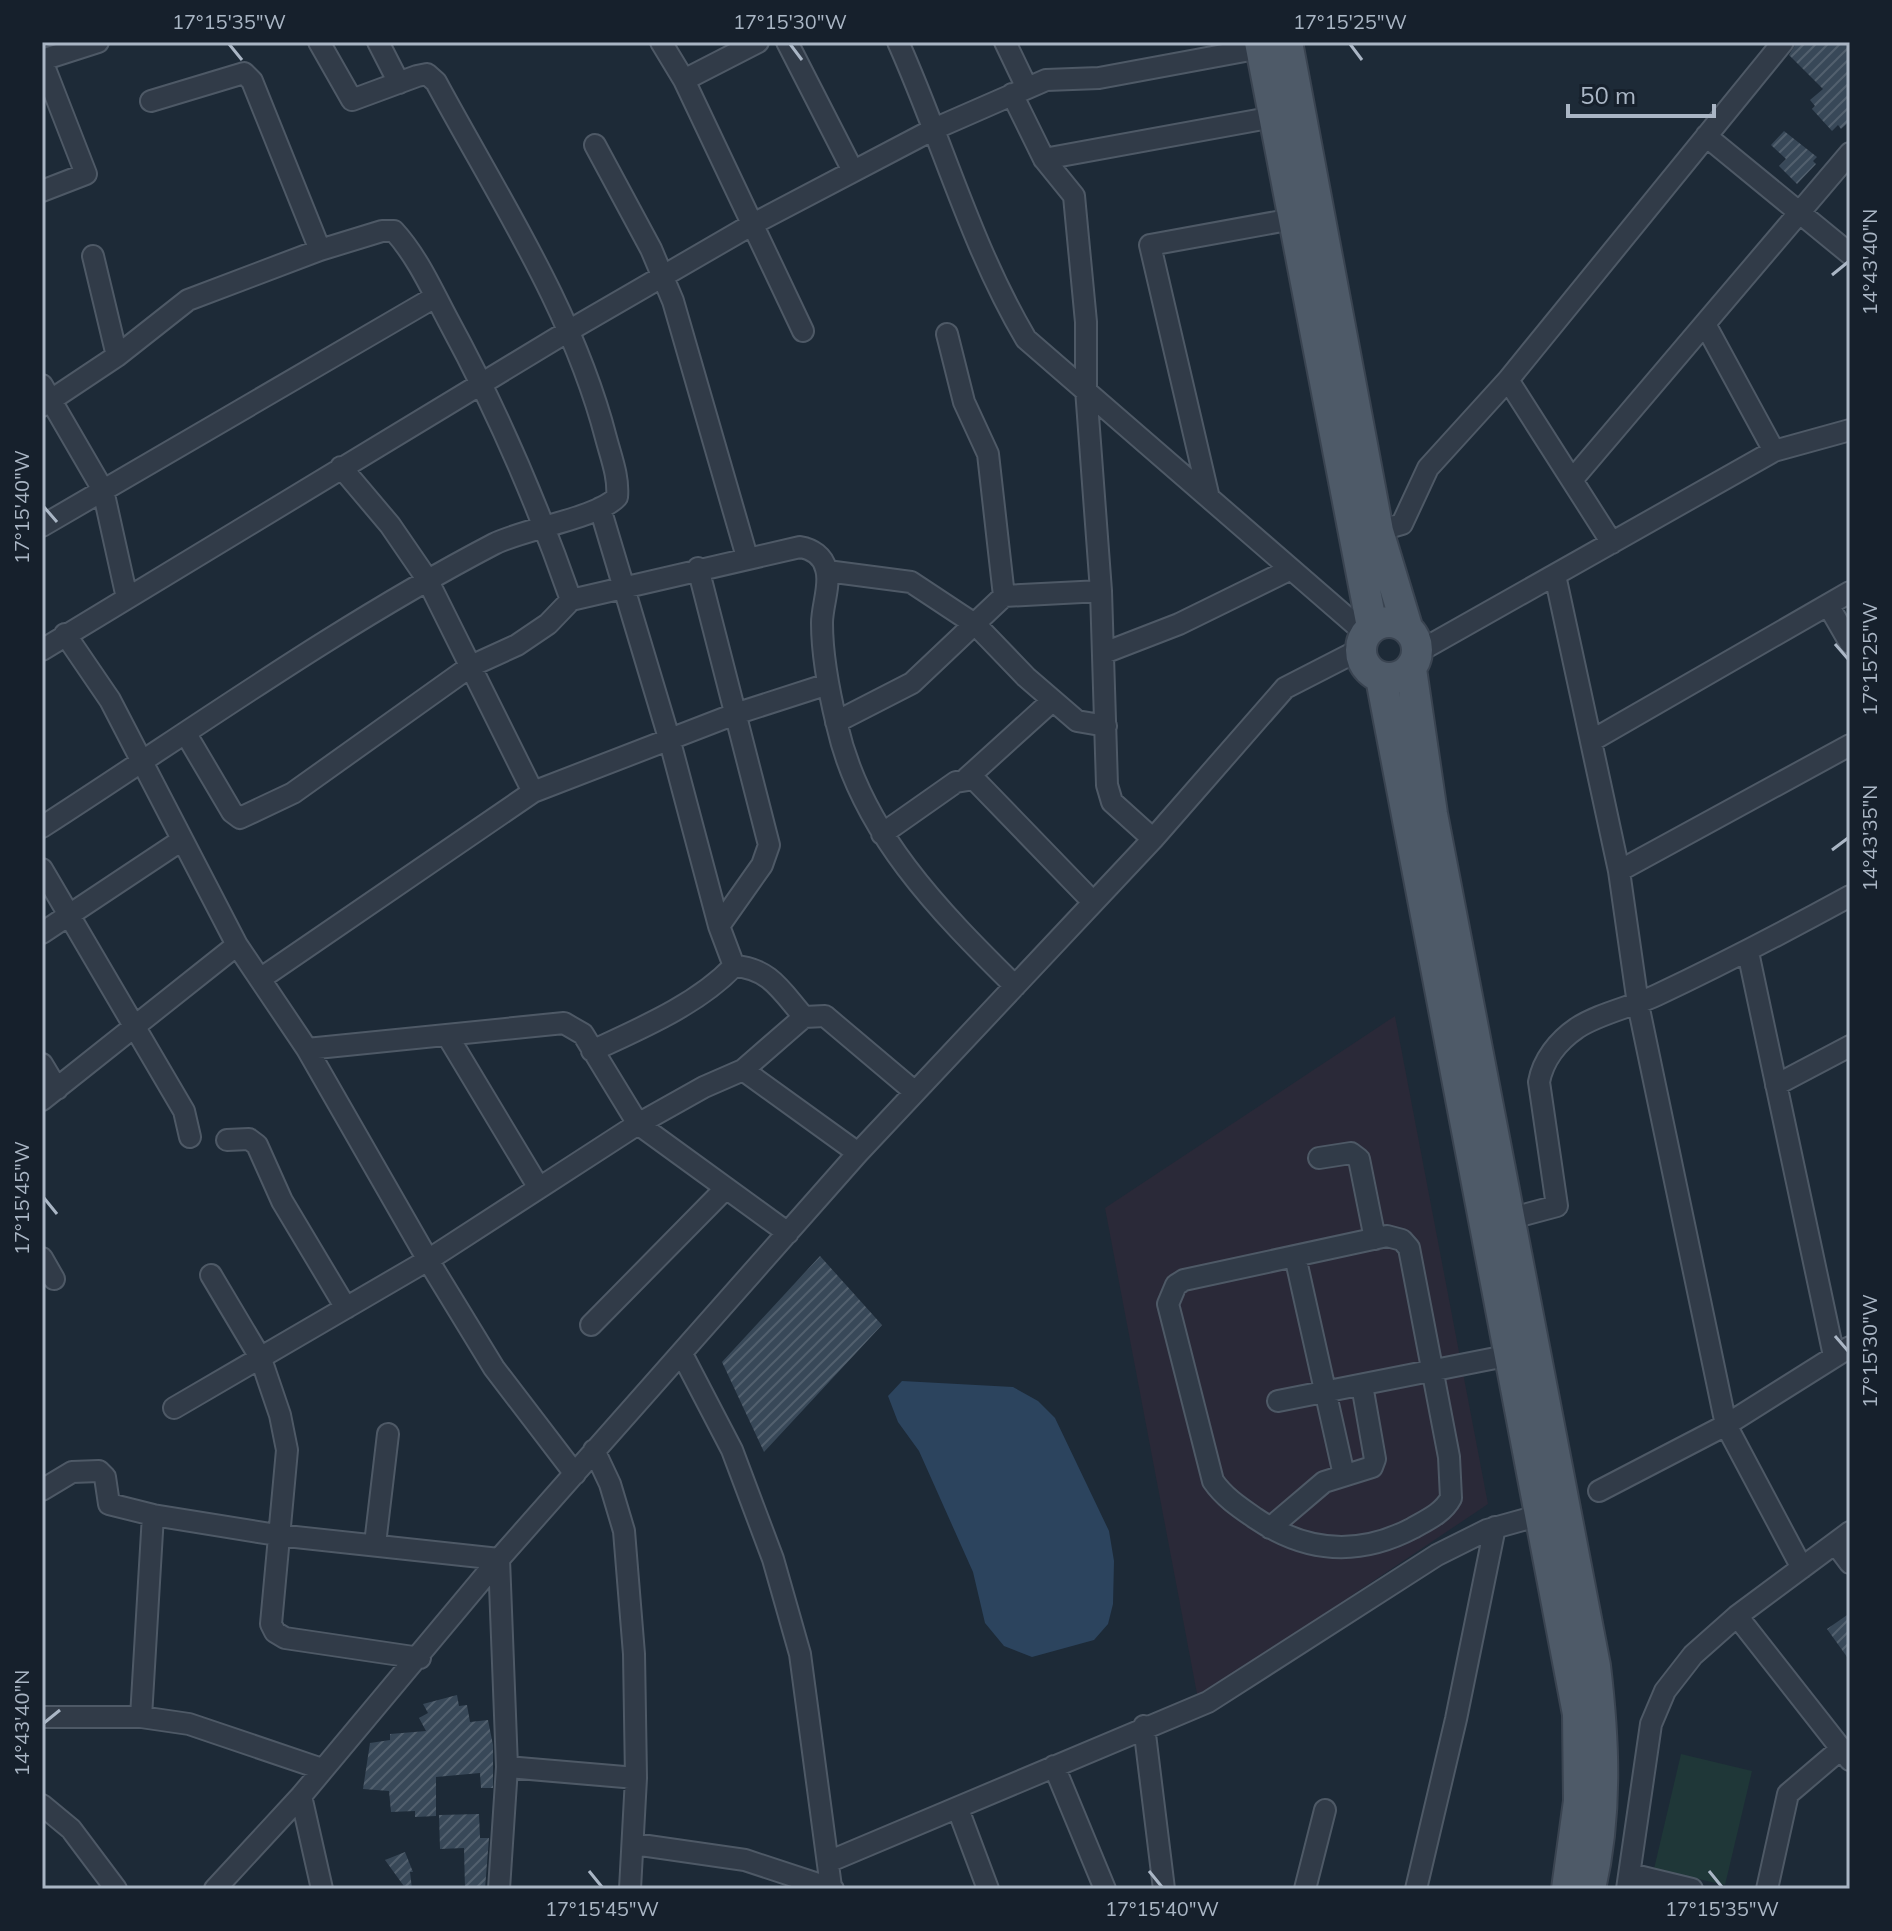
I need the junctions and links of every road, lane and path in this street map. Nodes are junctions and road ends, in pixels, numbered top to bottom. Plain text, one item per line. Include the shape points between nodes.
1 (98, 42) edge
2 (319, 42) edge
3 (378, 42) edge
4 (661, 42) edge
5 (758, 42) edge
6 (787, 42) edge
7 (898, 42) edge
8 (1005, 42) edge
9 (1783, 42) edge
10 (1269, 44) edge
11 (42, 60) edge
12 (684, 80) junction
13 (399, 83) junction
14 (1019, 91) junction
15 (151, 101) dead end
16 (1274, 117) junction
17 (934, 129) junction
18 (1706, 136) junction
19 (595, 145) dead end
20 (1850, 153) edge
21 (1044, 159) junction
22 (853, 171) junction
23 (42, 191) edge
24 (1800, 212) junction
25 (1293, 219) junction
26 (753, 224) junction
27 (320, 250) junction
28 (1850, 254) edge
29 (93, 256) dead end
30 (664, 276) junction
31 (435, 297) junction
32 (1705, 324) junction
33 (570, 330) junction
34 (803, 331) dead end
35 (947, 334) dead end
36 (117, 356) junction
37 (1508, 380) junction
38 (483, 383) junction
39 (1086, 389) junction
40 (45, 397) edge
41 (1850, 430) edge
42 (1774, 451) junction
43 (341, 467) junction
44 (1572, 480) junction
45 (103, 490) junction
46 (1208, 494) junction
47 (600, 508) junction
48 (545, 525) junction
49 (42, 526) edge
50 (1378, 531) junction
51 (1612, 543) junction
52 (747, 557) junction
53 (698, 568) junction
54 (1289, 570) junction
55 (827, 571) junction
56 (1555, 575) junction
57 (427, 579) junction
58 (624, 585) junction
59 (1101, 591) junction
60 (1850, 592) edge
61 (1004, 596) junction
62 (127, 598) junction
63 (571, 600) junction
64 (1828, 605) junction
65 (976, 625) junction
66 (65, 634) junction
67 (1366, 637) junction
68 (1850, 643) edge
69 (1412, 649) junction
70 (42, 650) edge
71 (1104, 653) junction
72 (471, 666) junction
73 (1381, 678) junction
74 (828, 684) junction
75 (1052, 701) junction
76 (735, 714) junction
77 (836, 722) junction
78 (1106, 726) junction
79 (186, 734) junction
80 (669, 738) junction
81 (1591, 741) junction
82 (1850, 745) edge
83 (142, 763) junction
84 (967, 778) junction
85 (533, 792) junction
86 (42, 827) edge
87 (882, 834) junction
88 (1153, 839) junction
89 (182, 840) junction
90 (42, 869) edge
91 (1619, 871) junction
92 (1850, 896) edge
93 (1093, 902) junction
94 (69, 916) junction
95 (719, 926) junction
96 (42, 933) edge
97 (237, 945) junction
98 (1748, 952) junction
99 (734, 966) junction
100 (260, 979) junction
101 (1015, 986) junction
102 (1638, 1004) junction
103 (804, 1017) junction
104 (134, 1024) junction
105 (447, 1035) junction
106 (1850, 1046) edge
107 (307, 1049) junction
108 (592, 1051) junction
109 (42, 1064) edge
110 (743, 1070) junction
111 (1776, 1085) junction
112 (915, 1092) junction
113 (49, 1094) edge
114 (638, 1124) junction
115 (190, 1137) dead end
116 (227, 1140) dead end
117 (858, 1153) junction
118 (1319, 1158) dead end
119 (539, 1188) junction
120 (724, 1190) junction
121 (1509, 1219) junction
122 (788, 1233) junction
123 (1375, 1239) junction
124 (1295, 1256) junction
125 (42, 1258) edge
126 (428, 1260) junction
127 (211, 1275) dead end
128 (54, 1279) dead end
129 (346, 1308) junction
130 (591, 1325) dead end
131 (1842, 1351) edge
132 (1522, 1352) junction
133 (682, 1354) junction
134 (261, 1359) junction
135 (1432, 1370) junction
136 (1362, 1385) junction
137 (1326, 1392) junction
138 (1278, 1401) dead end
139 (174, 1408) dead end
140 (1726, 1425) junction
141 (388, 1434) dead end
142 (594, 1450) junction
143 (575, 1474) junction
144 (1344, 1475) junction
145 (42, 1490) edge
146 (1599, 1491) dead end
147 (153, 1515) junction
148 (1541, 1515) junction
149 (1495, 1527) junction
150 (1270, 1528) junction
151 (277, 1535) junction
152 (1842, 1537) edge
153 (375, 1544) junction
154 (499, 1559) junction
155 (1850, 1563) edge
156 (1802, 1568) junction
157 (1737, 1616) junction
158 (420, 1658) junction
159 (42, 1717) edge
160 (141, 1717) junction
161 (1144, 1726) junction
162 (1846, 1754) edge
163 (1054, 1766) junction
164 (507, 1767) junction
165 (322, 1769) junction
166 (636, 1778) junction
167 (301, 1796) junction
168 (42, 1805) edge
169 (958, 1809) junction
170 (1325, 1810) dead end
171 (634, 1844) junction
172 (828, 1862) junction
173 (1628, 1882) edge
174 (832, 1888) edge
175 (116, 1889) edge
176 (215, 1889) edge
177 (322, 1889) edge
178 (499, 1889) edge
179 (630, 1889) edge
180 (988, 1889) edge
181 (1105, 1889) edge
182 (1164, 1889) edge
183 (1305, 1889) edge
184 (1416, 1889) edge
185 (1567, 1889) edge
186 (1590, 1889) edge
187 (1692, 1889) edge
188 (1767, 1889) edge

1 - 11 street
2 - 13 street via 352,100
3 - 13 street
4 - 12 street
5 - 12 street
6 - 22 street
7 - 17 street
8 - 14 street
9 - 18 street
10 - 14 street via 1099,78 1063,77
10 - 16 main road
10 - 50 main road
11 - 23 street via 86,174
12 - 26 street
13 - 33 street via 427,74 436,82
14 - 17 street
14 - 21 street
15 - 27 street via 244,73 252,81
16 - 21 street
16 - 25 main road
17 - 22 street
17 - 39 street via 1011,313 1037,351
18 - 24 street
18 - 37 street
19 - 30 street
20 - 24 street
21 - 39 street via 1074,196 1086,322
22 - 26 street
24 - 28 street
24 - 32 street
25 - 46 street via 1150,245
25 - 67 main road
26 - 30 street
26 - 34 street
27 - 31 street via 394,231
27 - 36 street via 188,300
29 - 36 street
30 - 33 street
30 - 52 street
31 - 38 street
31 - 45 street
32 - 42 street
32 - 44 street
33 - 38 street
33 - 47 street via 595,393 616,476 617,497
35 - 61 street via 964,402 988,454
36 - 40 street
37 - 44 street
37 - 50 street via 1428,468 1402,524
38 - 43 street
38 - 48 street
39 - 46 street
39 - 59 street
40 - 45 street
41 - 42 street
42 - 51 street
43 - 57 street
43 - 62 street
44 - 51 street
45 - 49 street
45 - 62 street
46 - 54 street
47 - 48 street
47 - 58 street
48 - 57 street via 502,540
48 - 63 street
50 - 69 main road
51 - 56 street
52 - 53 street
52 - 55 street via 800,547 814,552
53 - 58 street
53 - 76 street
54 - 67 street
54 - 71 street via 1206,612
55 - 65 street via 903,579
55 - 74 street via 821,620
56 - 69 street
56 - 81 street
57 - 72 street
57 - 79 street
58 - 63 street
58 - 80 street
59 - 61 street
59 - 71 street
60 - 64 street
61 - 65 street
62 - 66 street
63 - 72 street via 517,645
64 - 68 street
64 - 81 street
65 - 75 street
65 - 77 street via 912,683
66 - 70 street
66 - 83 street via 110,700
67 - 69 main road via 1383,622
67 - 73 main road via 1366,667
67 - 88 street via 1285,688
69 - 73 main road via 1397,678
69 - 121 main road via 1432,814
71 - 78 street
72 - 79 street via 253,816 240,818 232,812
72 - 85 street
73 - 132 main road
74 - 76 street
74 - 77 street
75 - 78 street via 1083,724
75 - 84 street
76 - 80 street
76 - 95 street via 769,845 762,865
77 - 87 street via 851,777
78 - 88 street via 1109,794 1121,812
79 - 83 street
80 - 85 street
80 - 95 street
81 - 91 street
82 - 91 street
83 - 86 street
83 - 89 street
84 - 87 street
84 - 93 street via 977,781
85 - 100 street
87 - 101 street via 958,931
88 - 93 street
89 - 94 street
89 - 97 street
90 - 94 street
91 - 102 street
92 - 98 street
93 - 101 street
94 - 96 street
94 - 104 street
95 - 99 street
97 - 100 street
97 - 104 street
98 - 102 street
98 - 111 street
99 - 103 street via 761,972
99 - 108 street via 686,1002
100 - 107 street
101 - 112 street
102 - 121 street via 1580,1026 1541,1068 1543,1122 1557,1206
102 - 140 street
103 - 110 street
103 - 112 street via 825,1016
104 - 113 street
104 - 115 street via 184,1111
105 - 107 street
105 - 108 street via 564,1023 583,1034
105 - 119 street
106 - 111 street
107 - 126 street
108 - 114 street
109 - 113 street
110 - 114 street
110 - 117 street
111 - 131 street
112 - 117 street
114 - 119 street
114 - 120 street
116 - 129 street via 249,1139 257,1145 282,1201
117 - 122 street
118 - 123 street via 1351,1153 1359,1159
119 - 126 street
120 - 122 street
120 - 130 street
121 - 132 main road
122 - 133 street
123 - 124 street
123 - 135 street via 1387,1236 1409,1248
124 - 137 street
124 - 150 street via 1184,1280 1168,1304 1213,1481 1232,1502
125 - 128 street
126 - 129 street
126 - 143 street via 494,1368
127 - 134 street
129 - 134 street
131 - 140 street
132 - 135 street
132 - 148 main road
132 - 186 main road via 1587,1617 1602,1725 1602,1822
133 - 142 street
133 - 172 street via 732,1450 773,1559 800,1654
134 - 139 street
134 - 151 street via 287,1450
135 - 136 street
135 - 150 street via 1453,1485 1448,1505 1388,1541 1328,1547 1301,1543
136 - 137 street
136 - 144 street via 1375,1459 1372,1467
137 - 138 street
137 - 144 street
140 - 146 street
140 - 156 street
141 - 153 street
142 - 143 street
142 - 166 street via 624,1531 634,1654
143 - 154 street
144 - 150 street via 1312,1490
145 - 147 street via 72,1472 99,1471 105,1477 109,1504
147 - 151 street
147 - 160 street
148 - 149 street
148 - 185 main road via 1579,1728 1577,1832
149 - 161 street via 1400,1578 1208,1702
149 - 184 street
151 - 153 street
151 - 158 street via 271,1624 275,1632 285,1638
152 - 155 street
152 - 156 street
153 - 154 street
154 - 158 street
154 - 164 street
156 - 157 street
157 - 162 street
157 - 173 street via 1693,1655 1656,1707
158 - 165 street
159 - 160 street
160 - 165 street via 189,1724
161 - 163 street
161 - 182 street
162 - 188 street via 1788,1794
163 - 169 street
163 - 181 street
164 - 166 street
164 - 178 street
165 - 167 street
166 - 171 street
167 - 176 street
167 - 177 street
168 - 175 street via 71,1829
169 - 172 street
169 - 180 street
170 - 183 street
171 - 174 street via 745,1860
171 - 179 street
172 - 174 street
173 - 187 street

